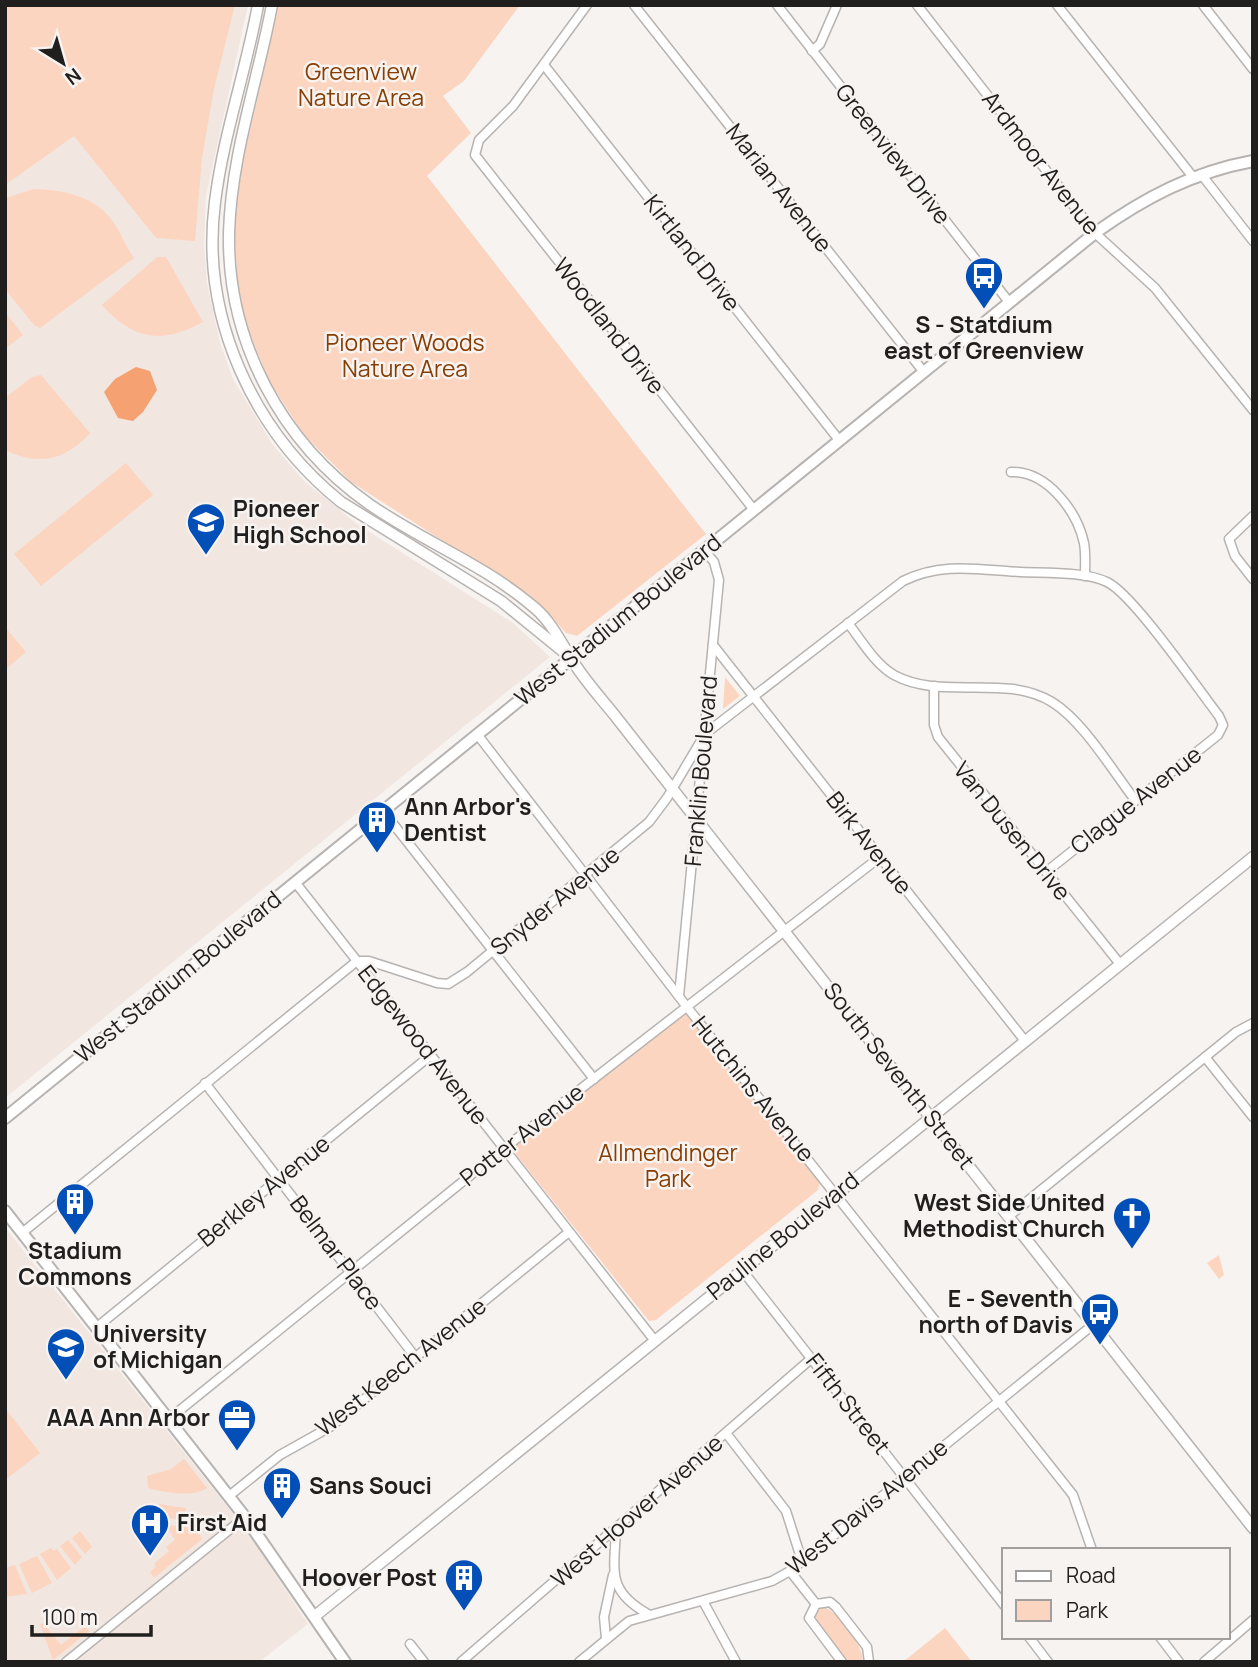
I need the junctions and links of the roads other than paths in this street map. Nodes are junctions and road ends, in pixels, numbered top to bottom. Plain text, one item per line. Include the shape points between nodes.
1 (258, 5) edge
2 (272, 5) edge
3 (587, 5) edge
4 (634, 5) edge
5 (777, 5) edge
6 (837, 5) edge
7 (918, 5) edge
8 (1057, 5) edge
9 (1203, 5) edge
10 (812, 51) junction
11 (544, 65) junction
12 (1253, 69) edge
13 (1253, 161) edge
14 (1197, 176) junction
15 (1095, 233) junction
16 (1253, 241) edge
17 (1009, 302) junction
18 (923, 371) junction
19 (1253, 410) edge
20 (839, 440) junction
21 (1011, 472) dead end
22 (754, 510) junction
23 (1253, 516) edge
24 (704, 550) junction
25 (1085, 576) junction
26 (1253, 579) edge
27 (848, 623) junction
28 (713, 645) junction
29 (571, 658) junction
30 (934, 686) junction
31 (755, 696) junction
32 (1223, 725) joint
33 (477, 734) junction
34 (705, 734) junction
35 (673, 789) junction
36 (1135, 800) junction
37 (383, 811) junction
38 (698, 821) junction
39 (880, 857) junction
40 (1253, 857) edge
41 (1046, 872) junction
42 (587, 876) junction
43 (295, 882) junction
44 (785, 931) junction
45 (494, 951) junction
46 (357, 961) junction
47 (1120, 964) junction
48 (679, 996) junction
49 (687, 1007) junction
50 (1253, 1023) edge
51 (1025, 1041) junction
52 (431, 1055) junction
53 (1205, 1057) junction
54 (594, 1079) junction
55 (205, 1083) junction
56 (931, 1117) junction
57 (1253, 1117) edge
58 (5, 1118) edge
59 (504, 1148) junction
60 (279, 1178) junction
61 (836, 1194) junction
62 (5, 1211) edge
63 (1009, 1216) junction
64 (569, 1232) junction
65 (22, 1233) junction
66 (742, 1270) junction
67 (351, 1272) junction
68 (1094, 1324) junction
69 (97, 1326) junction
70 (655, 1341) junction
71 (416, 1358) junction
72 (812, 1358) junction
73 (998, 1401) junction
74 (169, 1419) junction
75 (726, 1433) junction
76 (904, 1476) junction
77 (229, 1496) junction
78 (245, 1517) junction
79 (1253, 1528) edge
80 (616, 1530) junction
81 (1091, 1548) edge
82 (802, 1561) junction
83 (790, 1571) junction
84 (613, 1574) junction
85 (703, 1601) junction
86 (1002, 1602) edge
87 (816, 1604) junction
88 (648, 1614) junction
89 (314, 1616) junction
90 (1253, 1620) edge
91 (606, 1638) junction
92 (1031, 1639) edge
93 (1162, 1639) edge
94 (410, 1644) dead end
95 (66, 1662) edge
96 (345, 1662) edge
97 (424, 1662) edge
98 (461, 1662) edge
99 (579, 1662) edge
100 (736, 1662) edge
101 (842, 1662) edge
102 (869, 1662) edge
103 (1048, 1662) edge
104 (1179, 1662) edge
105 (1204, 1662) edge

1 - 29 street, South Seventh Street via 219,176 213,234 218,293 241,374 268,423 322,486 501,601
2 - 29 street, South Seventh Street via 238,160 229,233 239,317 265,390 295,433 348,488 531,604 559,634
3 - 11 street
4 - 18 street, Marian Avenue
5 - 10 street, Greenview Drive
6 - 10 street via 820,44
7 - 15 street, Ardmoor Avenue
8 - 14 street
9 - 12 street
10 - 17 street, Greenview Drive
11 - 20 street, Kirtland Drive
11 - 22 street, Woodland Drive via 479,140 474,148 479,162
13 - 14 main road, West Stadium Boulevard
14 - 15 main road, West Stadium Boulevard via 1142,200
14 - 16 street
15 - 17 main road, West Stadium Boulevard
15 - 19 street, Ardmoor Avenue via 1156,288
17 - 18 main road, West Stadium Boulevard
18 - 20 main road, West Stadium Boulevard
20 - 22 main road, West Stadium Boulevard
21 - 25 street via 1032,476 1063,500 1077,520 1085,545
22 - 24 main road, West Stadium Boulevard
23 - 26 street via 1232,534 1229,545
24 - 28 street, Franklin Boulevard via 719,580
24 - 29 main road, West Stadium Boulevard
25 - 27 street, Snyder Avenue via 935,568 903,582
25 - 32 street, Snyder Avenue via 1107,582 1120,592
27 - 30 street via 893,675
27 - 31 street, Snyder Avenue
28 - 31 street, Birk Avenue
28 - 34 street, Franklin Boulevard
29 - 33 main road, West Stadium Boulevard
29 - 35 street, South Seventh Street
30 - 36 street via 1011,689 1050,701 1069,715
30 - 41 street, Van Dusen Drive via 938,737
31 - 34 street, Snyder Avenue
31 - 39 street, Birk Avenue
32 - 36 street, Clague Avenue via 1210,741
33 - 37 main road, West Stadium Boulevard
33 - 42 street, Hutchins Avenue
34 - 35 street, Snyder Avenue
34 - 38 street, Franklin Boulevard
35 - 38 street, South Seventh Street
35 - 42 street, Snyder Avenue via 649,822
36 - 41 street, Clague Avenue
37 - 43 main road, West Stadium Boulevard
37 - 45 street
38 - 44 street, South Seventh Street
38 - 48 street, Franklin Boulevard
39 - 44 street, Potter Avenue
39 - 51 street, Birk Avenue
40 - 47 street, Pauline Boulevard
41 - 47 street, Van Dusen Drive
42 - 45 street, Snyder Avenue
42 - 48 street, Hutchins Avenue
43 - 46 street, Edgewood Avenue
43 - 58 main road, West Stadium Boulevard
44 - 49 street, Potter Avenue
44 - 56 street, South Seventh Street
45 - 46 street, Snyder Avenue via 448,985
45 - 54 street
46 - 52 street, Edgewood Avenue
46 - 55 street
47 - 51 street, Pauline Boulevard
48 - 49 street, Hutchins Avenue
49 - 54 street, Potter Avenue
49 - 61 street, Hutchins Avenue
50 - 53 street
51 - 56 street, Pauline Boulevard
52 - 59 street, Edgewood Avenue
52 - 60 street, Berkley Avenue
53 - 57 street
53 - 63 street
54 - 59 street, Potter Avenue
55 - 60 street, Belmar Place
55 - 65 street
56 - 61 street, Pauline Boulevard
56 - 63 street, South Seventh Street
59 - 64 street, Edgewood Avenue
59 - 67 street, Potter Avenue
60 - 67 street, Belmar Place
60 - 69 street, Berkley Avenue
61 - 66 street, Pauline Boulevard
61 - 73 street, Hutchins Avenue
62 - 65 main road
63 - 68 street, South Seventh Street
64 - 70 street, Edgewood Avenue
64 - 71 street, West Keech Avenue
65 - 69 main road
66 - 70 street, Pauline Boulevard
66 - 72 street, Fifth Street
67 - 71 street, Belmar Place
67 - 74 street, Potter Avenue
68 - 73 street, West Davis Avenue
68 - 79 street, South Seventh Street
69 - 74 main road
70 - 89 street, Pauline Boulevard
71 - 77 street, West Keech Avenue via 330,1427 280,1455
72 - 75 street, West Hoover Avenue
72 - 76 street, Fifth Street
73 - 76 street, West Davis Avenue
73 - 81 street, Hutchins Avenue via 1073,1495
74 - 77 main road
75 - 80 street, West Hoover Avenue
75 - 82 street via 786,1511
76 - 82 street, West Davis Avenue
76 - 86 street, Fifth Street
77 - 78 main road
78 - 89 main road
78 - 95 street
80 - 84 street
80 - 98 street, West Hoover Avenue
82 - 83 street, West Davis Avenue
83 - 85 street, West Davis Avenue via 772,1581
83 - 87 street
84 - 88 street via 626,1600
84 - 91 street via 604,1617
85 - 88 street, West Davis Avenue
85 - 100 street
87 - 101 street via 809,1618
87 - 102 street via 830,1602 836,1607 867,1647
88 - 91 street, West Davis Avenue
89 - 96 main road
90 - 105 street
91 - 99 street, West Davis Avenue
92 - 103 street
93 - 104 street
94 - 97 street

